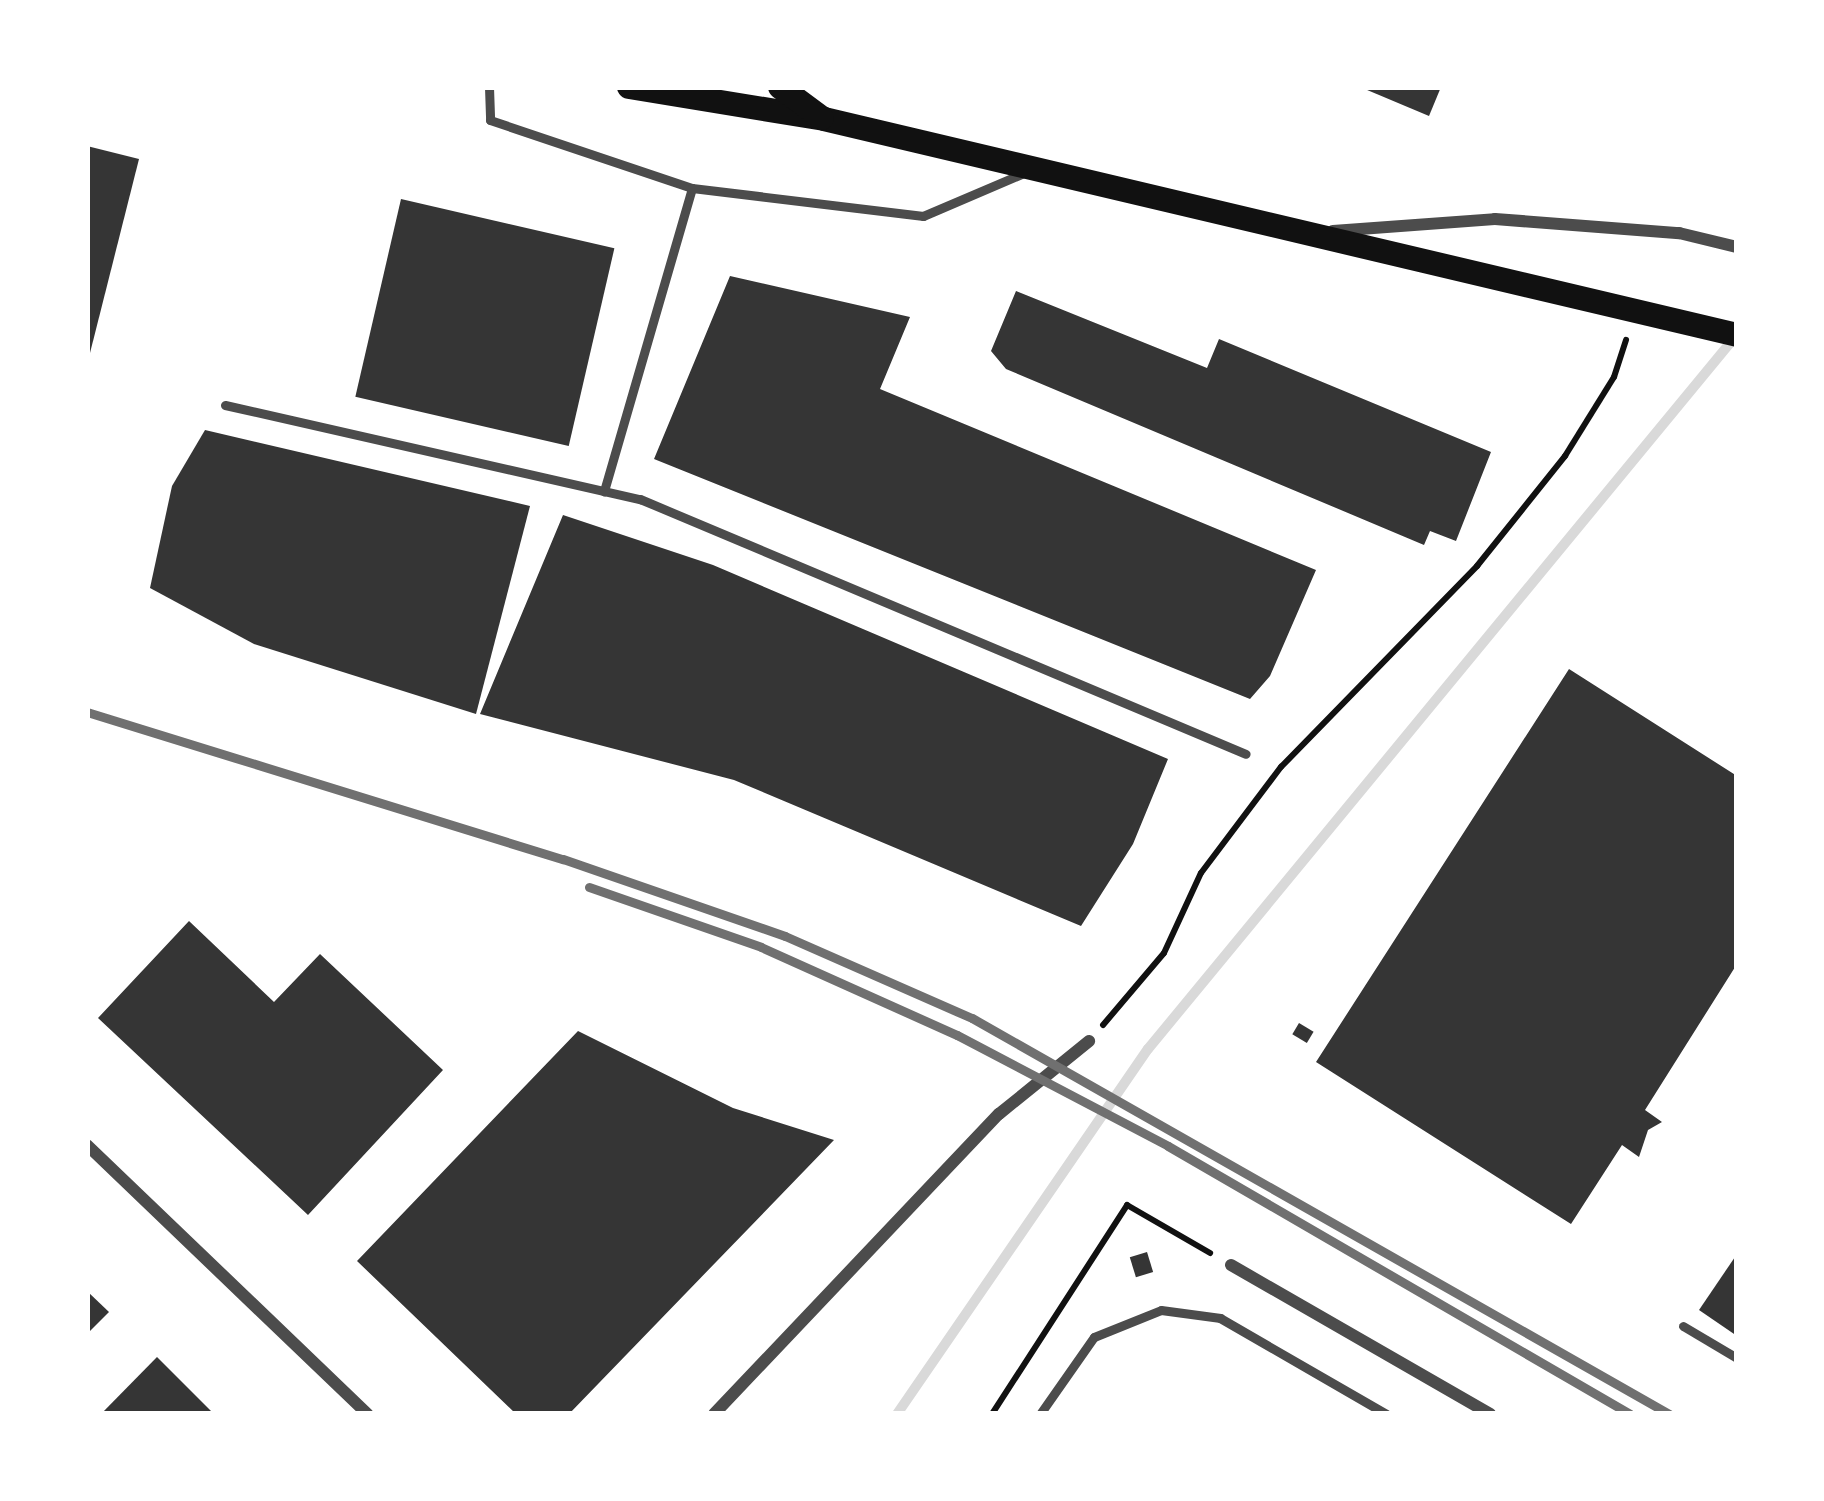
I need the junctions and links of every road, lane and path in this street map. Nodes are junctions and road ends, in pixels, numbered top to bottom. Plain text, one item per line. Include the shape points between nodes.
1 (489, 87) edge
2 (628, 87) edge
3 (780, 87) edge
4 (824, 119) junction
5 (1036, 167) junction
6 (692, 188) junction
7 (1318, 232) junction
8 (1737, 247) edge
9 (1636, 310) junction
10 (1737, 335) edge
11 (225, 405) dead end
12 (604, 491) junction
13 (1246, 754) dead end
14 (1089, 1041) joint
15 (87, 1145) edge
16 (1231, 1265) joint
17 (1682, 1327) dead end
18 (1737, 1358) edge
19 (368, 1414) edge
20 (714, 1414) edge
21 (992, 1414) edge
22 (1040, 1414) edge
23 (1386, 1414) edge
24 (1490, 1414) edge

1 - 6 lane via 490,120
2 - 4 main road
3 - 4 main road
4 - 5 main road
5 - 6 lane via 923,216
5 - 7 main road
6 - 12 lane
7 - 8 street via 1495,219 1679,233
7 - 9 main road
9 - 10 main road
9 - 14 path via 1615,377 1565,456 1477,566 1281,767 1202,873 1164,953
11 - 12 lane
12 - 13 lane
14 - 20 street via 999,1114
15 - 19 street
16 - 21 path via 1127,1205
16 - 24 street
17 - 18 lane
22 - 23 lane via 1094,1337 1162,1310 1220,1318

